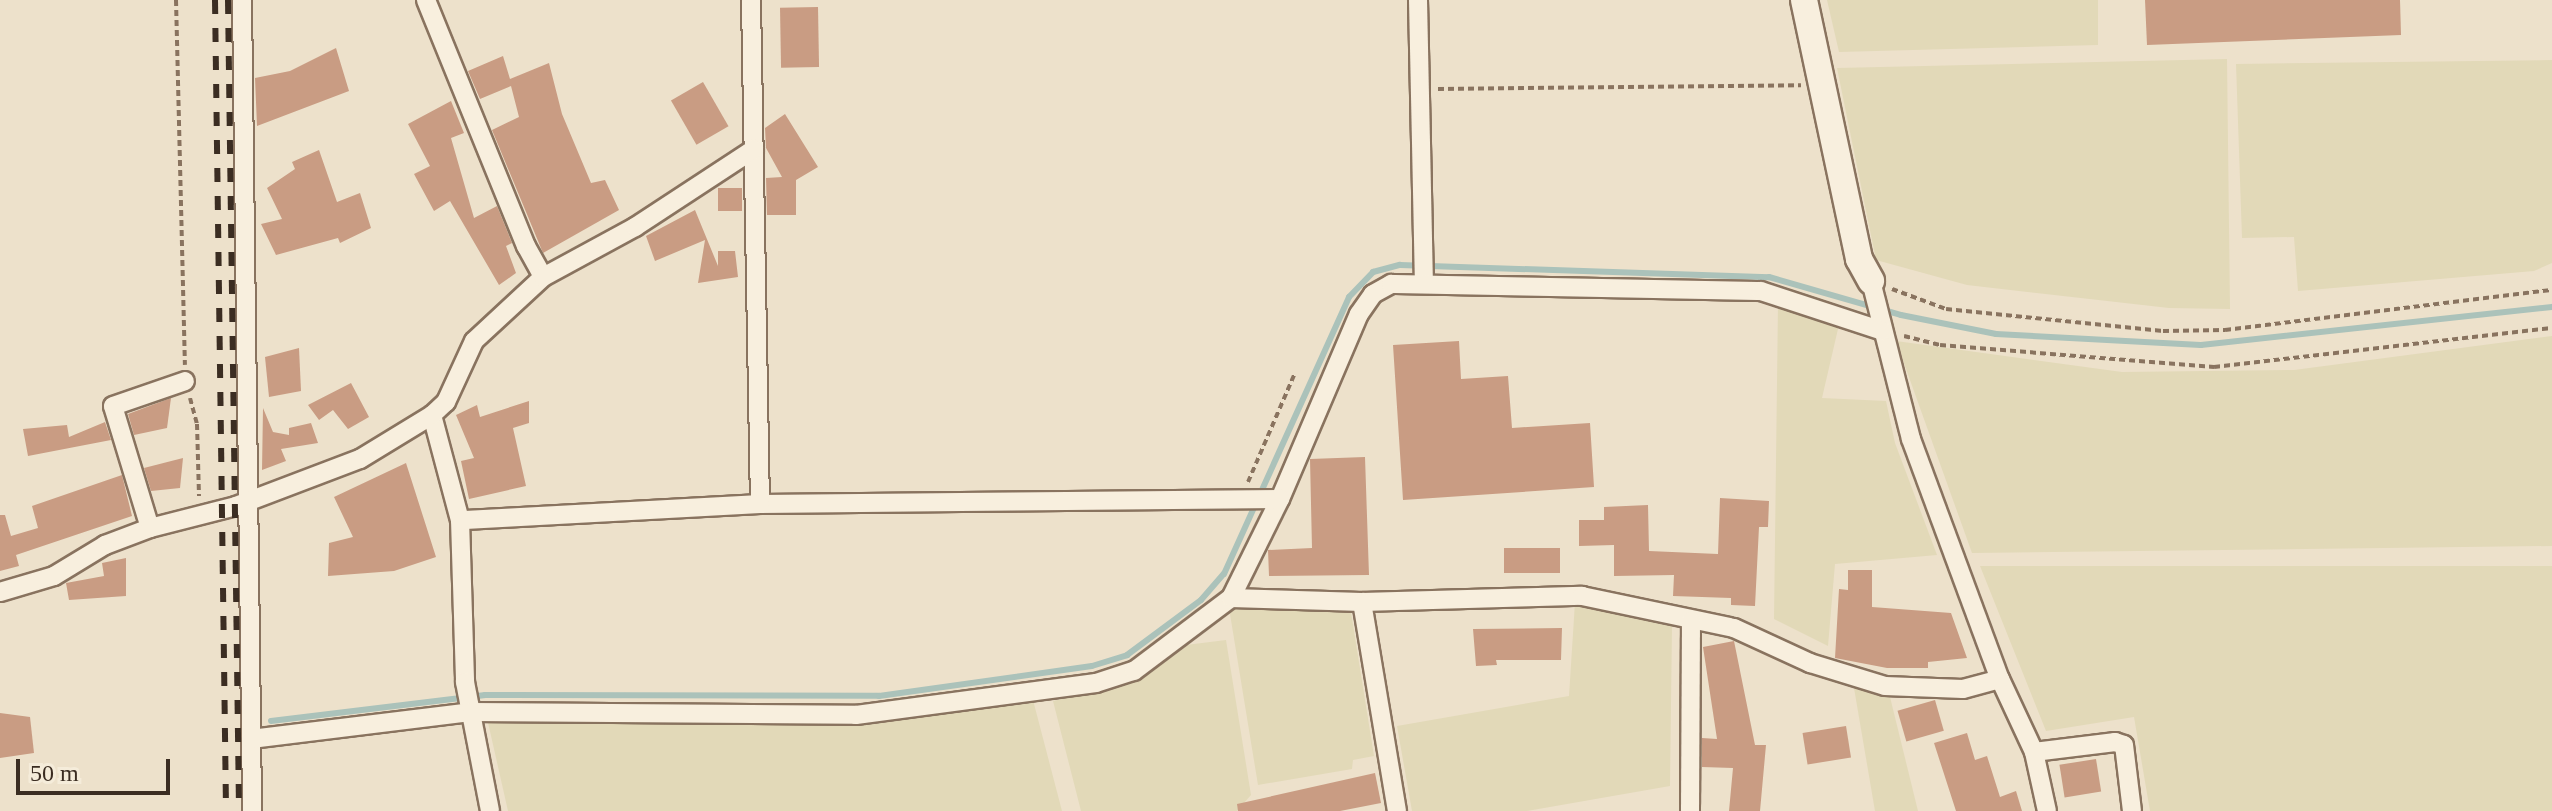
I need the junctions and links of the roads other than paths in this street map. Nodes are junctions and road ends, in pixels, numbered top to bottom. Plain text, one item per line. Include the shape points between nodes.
1 (242, 0) edge
2 (426, 0) edge
3 (751, 0) edge
4 (1418, 0) edge
5 (1804, 0) edge
6 (754, 149) junction
7 (543, 277) junction
8 (1424, 279) junction
9 (1872, 287) joint
10 (1882, 328) junction
11 (185, 381) road end
12 (432, 415) junction
13 (250, 498) junction
14 (1275, 500) junction
15 (760, 504) junction
16 (460, 520) junction
17 (150, 528) junction
18 (0, 592) edge
19 (1231, 598) junction
20 (1362, 602) junction
21 (1691, 621) junction
22 (2000, 679) junction
23 (471, 708) junction
24 (251, 739) junction
25 (2034, 752) junction
26 (252, 811) edge
27 (490, 811) edge
28 (1397, 811) edge
29 (1690, 811) edge
30 (2047, 811) edge
31 (2132, 811) edge

1 - 13 street
2 - 7 street
3 - 6 street
4 - 8 street
5 - 9 street via 1859,259
6 - 7 street via 635,227
6 - 15 street
7 - 12 street via 474,341 446,402
8 - 10 street via 1761,291
8 - 14 street via 1391,284 1373,294 1359,314
9 - 10 street
10 - 22 street via 1911,439
11 - 17 street via 113,406
12 - 13 street via 360,459
12 - 16 street
13 - 17 street
13 - 24 street
14 - 15 street
14 - 19 street
15 - 16 street
16 - 23 street via 465,682
17 - 18 street via 105,545 54,576
19 - 20 street
19 - 23 street via 1134,671 1096,683 856,715
20 - 21 street via 1548,593
20 - 28 street
21 - 22 street via 1734,628 1810,663 1885,686 1963,689
21 - 29 street
22 - 25 street
23 - 24 street
23 - 27 street
24 - 26 street
25 - 30 street
25 - 31 street via 2124,745

